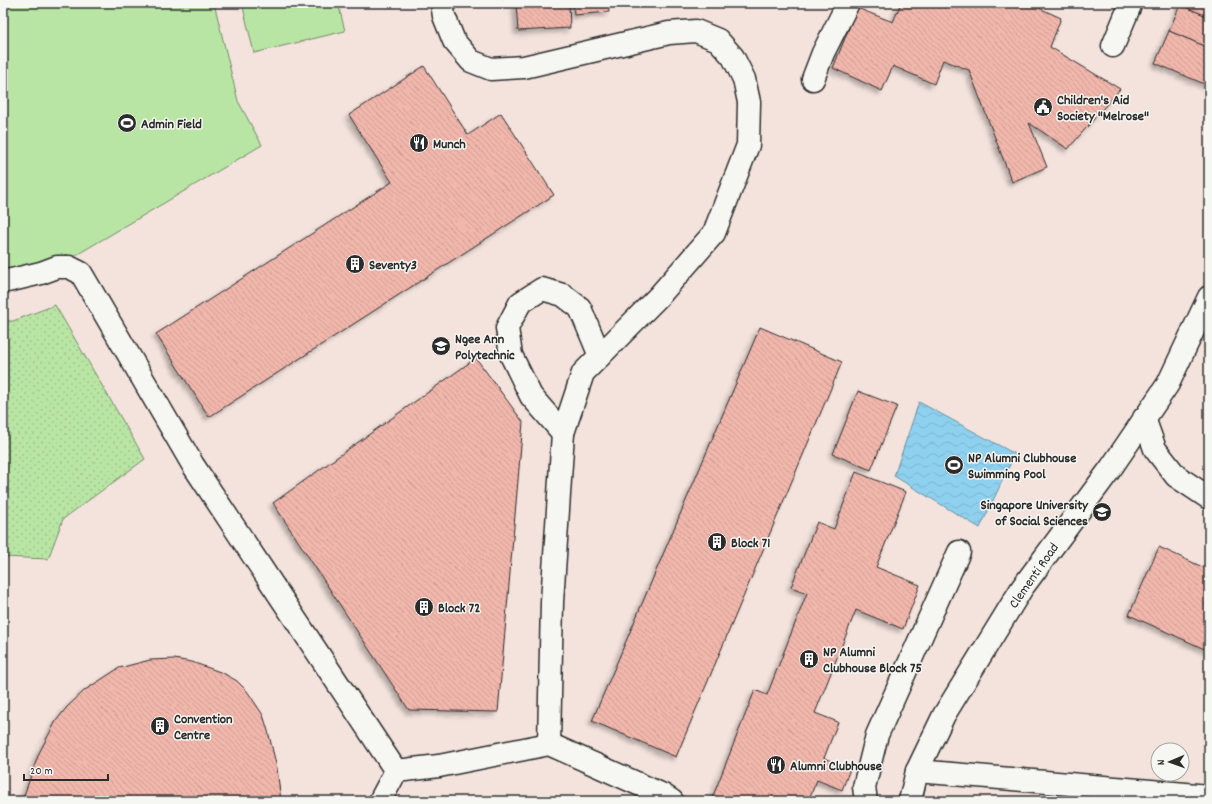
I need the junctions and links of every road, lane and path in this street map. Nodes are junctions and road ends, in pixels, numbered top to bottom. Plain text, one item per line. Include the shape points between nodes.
1 (442, 3) edge
2 (848, 3) edge
3 (1131, 3) edge
4 (1113, 46) dead end
5 (813, 79) dead end
6 (3, 282) edge
7 (1209, 297) edge
8 (600, 356) junction
9 (1144, 418) junction
10 (563, 433) junction
11 (1209, 498) edge
12 (958, 552) dead end
13 (549, 744) junction
14 (396, 771) junction
15 (917, 771) junction
16 (1060, 792) edge
17 (1209, 796) edge
18 (380, 801) edge
19 (672, 801) edge
20 (866, 801) edge
21 (910, 801) edge

1 - 8 street via 444,16 454,41 471,61 491,69 524,68 669,33 696,31 718,40 734,57 744,79 749,102 748,145 714,233
2 - 5 street
3 - 4 street
6 - 14 street via 41,274 57,267 69,267 81,272 193,465
7 - 9 street, Clementi Road via 1168,384
8 - 10 street via 583,373
8 - 10 street via 580,308 563,295 542,289 520,303 507,328 511,355 531,396
9 - 11 street via 1155,449 1176,476
9 - 15 street, Clementi Road via 1111,468 1022,588 944,715
10 - 13 street via 552,602
12 - 20 street via 878,735 864,787
13 - 14 street via 439,766
13 - 19 street
14 - 18 street
15 - 16 street
15 - 21 street, Clementi Road
16 - 17 street

